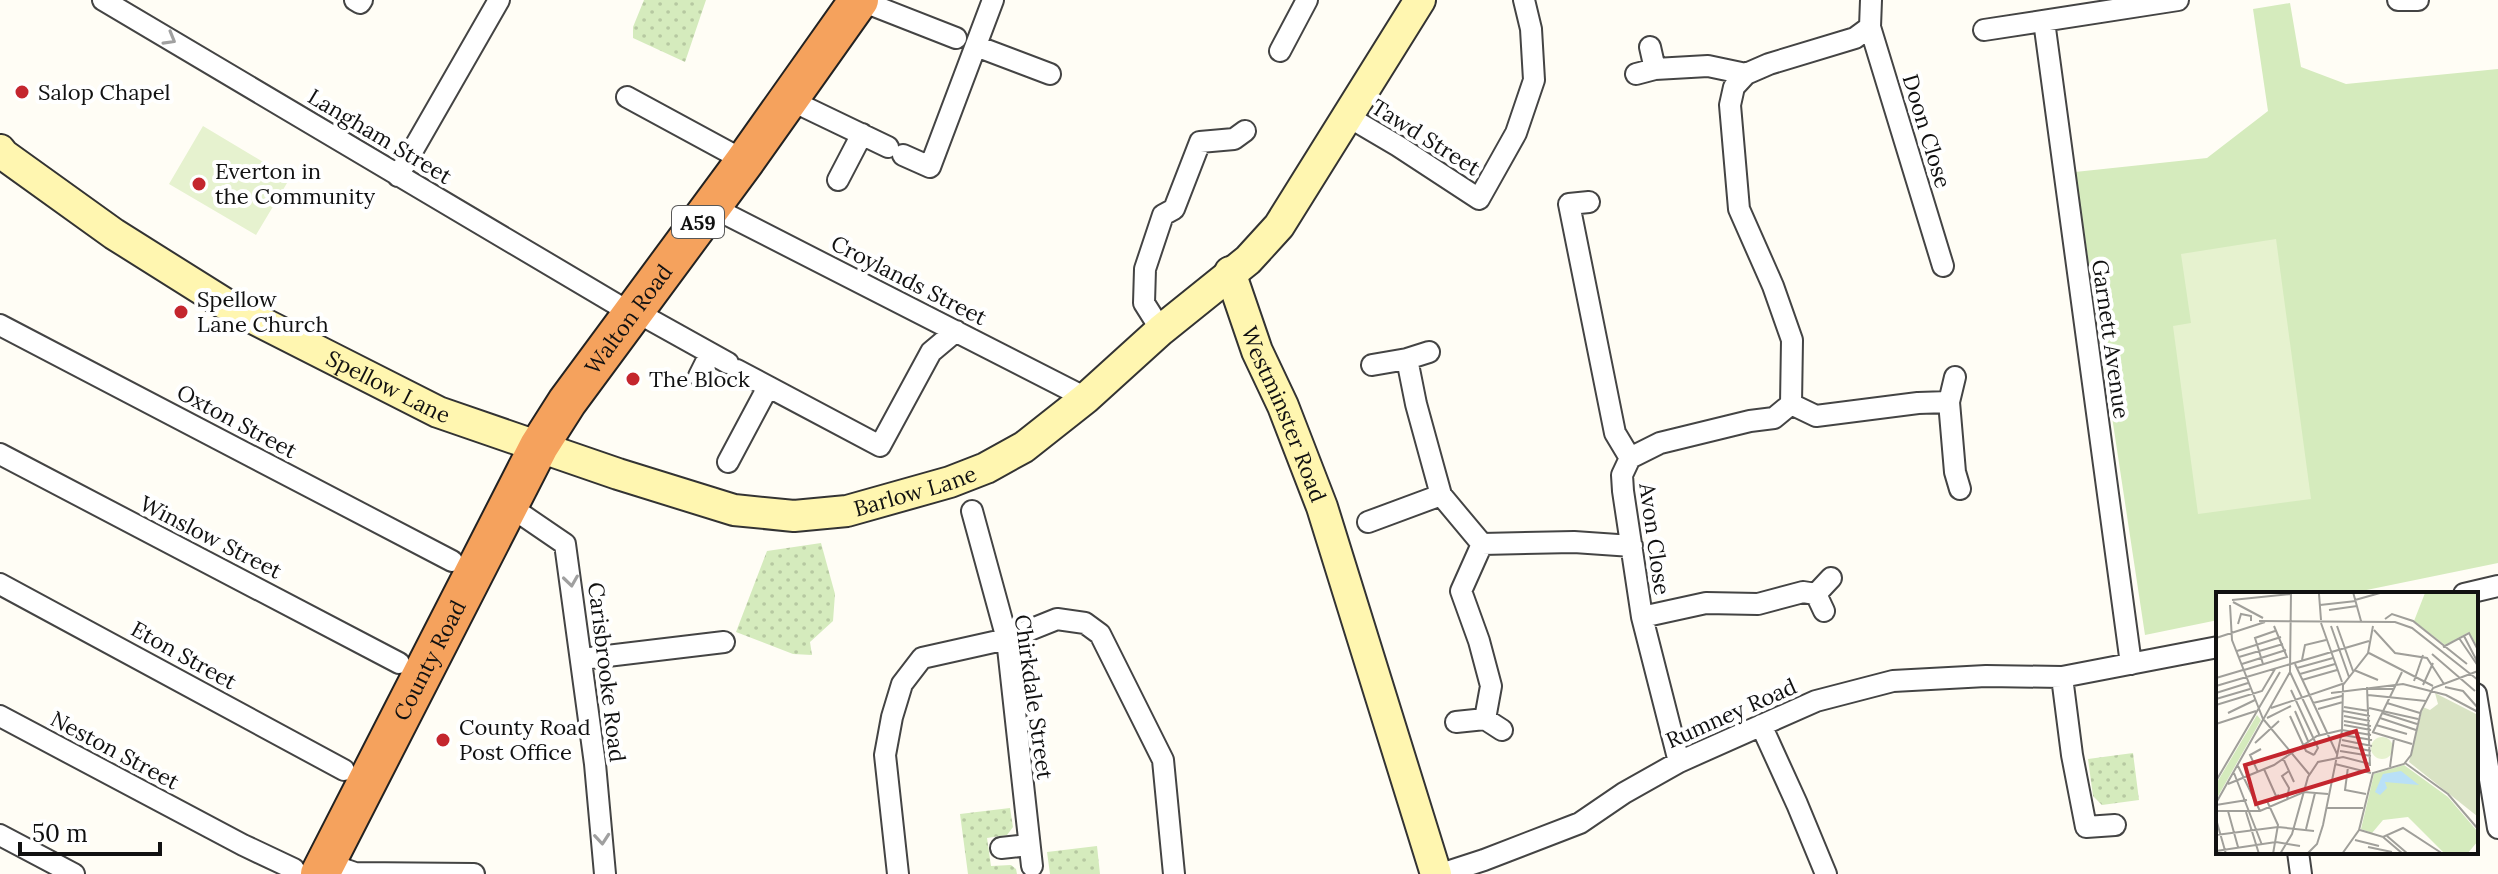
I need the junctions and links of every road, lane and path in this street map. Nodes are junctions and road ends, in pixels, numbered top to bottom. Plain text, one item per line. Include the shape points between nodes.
1 (103, 0) edge
2 (355, 0) edge
3 (362, 0) edge
4 (499, 0) edge
5 (859, 0) edge
6 (993, 0) edge
7 (1307, 0) edge
8 (1420, 0) edge
9 (1524, 0) edge
10 (1871, 0) edge
11 (2178, 0) edge
12 (2398, 0) edge
13 (2408, 0) edge
14 (2418, 0) edge
15 (2044, 21) junction
16 (1870, 27) junction
17 (1984, 30) dead end
18 (956, 38) dead end
19 (976, 46) junction
20 (1650, 47) dead end
21 (1280, 51) dead end
22 (1050, 74) dead end
23 (1746, 74) junction
24 (627, 97) dead end
25 (788, 99) junction
26 (1347, 116) junction
27 (1245, 131) dead end
28 (862, 134) junction
29 (1, 152) edge
30 (745, 161) junction
31 (398, 176) junction
32 (838, 180) dead end
33 (1589, 202) dead end
34 (710, 206) junction
35 (1960, 249) dead end
36 (1230, 272) junction
37 (631, 313) junction
38 (0, 325) edge
39 (1161, 330) junction
40 (956, 331) junction
41 (1429, 352) dead end
42 (1407, 359) junction
43 (725, 362) junction
44 (1372, 365) dead end
45 (699, 376) dead end
46 (1955, 377) dead end
47 (768, 387) junction
48 (1086, 398) junction
49 (1949, 402) junction
50 (1791, 404) junction
51 (539, 446) junction
52 (0, 454) edge
53 (1630, 458) junction
54 (728, 462) dead end
55 (1951, 480) dead end
56 (1441, 495) junction
57 (507, 509) junction
58 (972, 511) dead end
59 (1368, 522) dead end
60 (1482, 544) junction
61 (1632, 546) junction
62 (452, 561) dead end
63 (1831, 578) dead end
64 (0, 584) edge
65 (2498, 586) edge
66 (2472, 592) edge
67 (1642, 617) junction
68 (1007, 639) junction
69 (724, 642) dead end
70 (2216, 647) edge
71 (582, 659) junction
72 (399, 663) dead end
73 (2131, 664) junction
74 (2062, 677) junction
75 (2478, 706) edge
76 (0, 716) edge
77 (1456, 722) dead end
78 (1761, 725) junction
79 (1679, 762) junction
80 (344, 770) dead end
81 (2115, 825) dead end
82 (2498, 828) edge
83 (0, 835) edge
84 (1001, 848) dead end
85 (2298, 854) edge
86 (313, 869) edge
87 (74, 874) edge
88 (474, 874) edge
89 (605, 874) edge
90 (898, 874) edge
91 (1174, 874) edge
92 (1439, 874) edge
93 (1826, 874) edge
94 (2301, 874) edge

1 -> 31 street, Langham Street
2 - 3 street
4 - 31 street
5 - 18 street
5 - 25 highway, Walton Road / A59
6 - 19 street
7 - 21 street
8 - 26 street
9 - 26 street, Tawd Street via 1534,80 1516,133 1479,199
10 - 16 street, Doon Close
11 - 15 street
12 - 13 street
13 - 14 street
15 - 17 street
15 - 73 street, Garnett Avenue
16 - 23 street via 1855,38
16 - 35 street, Doon Close via 1941,258
19 - 22 street
19 - 28 street via 930,167
20 - 23 street via 1646,72 1708,66
23 - 50 street via 1734,87 1730,105 1739,209 1792,340
24 - 30 street
25 - 28 street
25 - 30 highway, Walton Road / A59
26 - 36 street via 1279,226
27 - 39 street via 1234,139 1200,142 1174,209 1163,215 1145,269 1144,303
28 - 32 street
29 - 51 street, Spellow Lane via 114,234 227,305 438,412
30 - 34 highway, Walton Road / A59
31 - 37 street, Langham Street
33 - 53 street, Avon Close via 1569,204 1615,433
34 - 37 highway, Walton Road / A59
34 - 40 street, Croylands Street
36 - 39 street, Barlow Lane
36 - 92 street, Westminster Road via 1322,507
37 - 43 street, Langham Street
37 - 51 highway, Walton Road / A59
38 - 62 street, Oxton Street
39 - 48 street, Barlow Lane
40 - 47 street, Langham Street via 931,352 880,446
40 - 48 street, Croylands Street
41 - 42 street
42 - 44 street
42 - 56 street
43 - 45 street
43 - 47 street, Langham Street
46 - 49 street
47 - 54 street
48 - 51 street, Barlow Lane via 1024,447 986,468 847,511 794,516 734,510
49 - 50 street via 1816,416
49 - 55 street
50 - 53 street via 1774,418 1660,443
51 - 57 highway, County Road / A59
52 - 72 street, Winslow Street
53 - 61 street, Avon Close via 1622,475
56 - 59 street
56 - 60 street
57 -> 71 street, Carisbrooke Road via 565,544
57 - 86 highway, County Road / A59
58 - 68 street, Chirkdale Street
60 - 61 street
60 - 77 street via 1461,591 1491,686 1494,724
61 - 67 street, Avon Close
63 - 67 street via 1820,602 1803,592 1758,604 1706,603
64 - 80 street, Eton Street
65 - 66 street
67 - 79 street, Avon Close
68 - 84 street, Chirkdale Street via 1030,855
68 - 90 street via 922,658 902,684 885,755
68 - 91 street via 1057,619 1085,623 1100,634 1163,760
69 - 71 street
70 - 73 street, Rumney Road
71 -> 89 street, Carisbrooke Road
73 - 74 street, Rumney Road
74 - 78 street, Rumney Road via 1893,681 1816,701
74 - 81 street via 2086,827
75 - 82 street
76 - 86 street, Neston Street via 243,845
78 - 79 street, Rumney Road
78 - 93 street
79 - 92 street, Rumney Road via 1580,823
83 - 87 street
85 - 94 street
86 - 88 street, Neston Street

